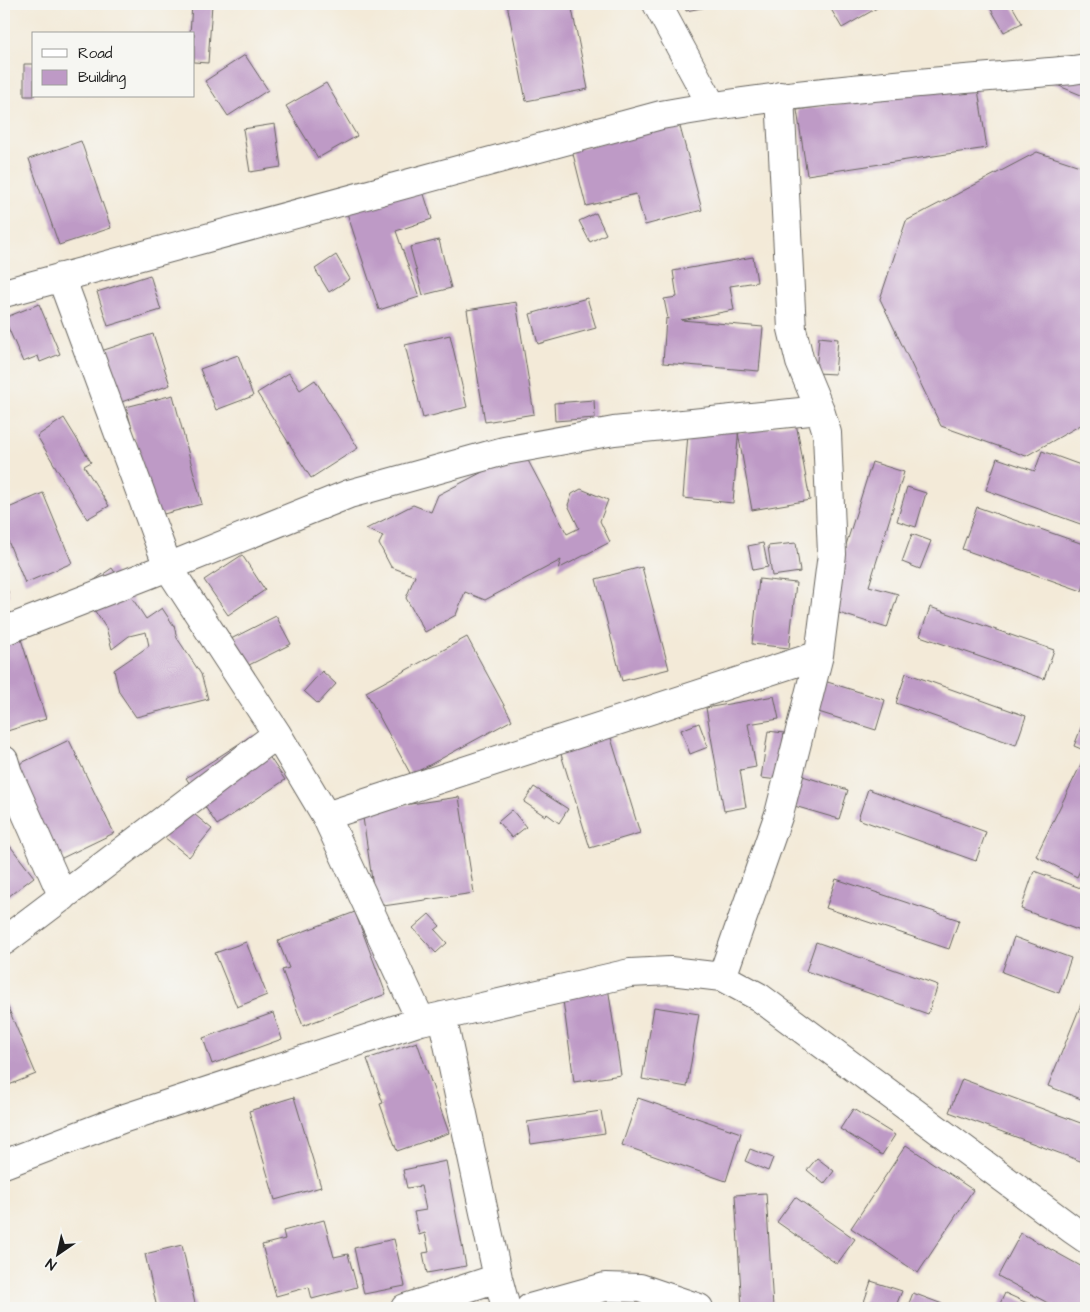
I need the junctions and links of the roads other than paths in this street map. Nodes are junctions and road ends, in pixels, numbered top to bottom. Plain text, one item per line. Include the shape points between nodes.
1 (657, 4) edge
2 (1086, 68) edge
3 (780, 96) junction
4 (712, 106) junction
5 (61, 277) junction
6 (4, 293) edge
7 (820, 410) junction
8 (168, 567) junction
9 (4, 630) edge
10 (818, 655) junction
11 (276, 734) junction
12 (4, 760) edge
13 (326, 816) junction
14 (63, 897) junction
15 (4, 940) edge
16 (722, 977) junction
17 (432, 1018) junction
18 (4, 1164) edge
19 (1086, 1239) edge
20 (498, 1278) junction
21 (405, 1308) edge
22 (506, 1308) edge
23 (530, 1308) edge
24 (699, 1308) edge

1 - 4 street
2 - 3 street
3 - 4 street
3 - 7 street via 792,329 800,362
4 - 5 street via 661,115
5 - 6 street
5 - 8 street
7 - 8 street via 614,430 504,451 349,494
7 - 10 street via 827,432 832,554
8 - 9 street
8 - 11 street
10 - 13 street
10 - 16 street via 780,814
11 - 13 street
11 - 14 street
12 - 14 street
13 - 17 street
14 - 15 street
16 - 17 street via 670,971 630,972
16 - 19 street via 759,997
17 - 18 street via 122,1120
17 - 20 street
20 - 21 street
20 - 22 street
23 - 24 street via 605,1287 640,1288

